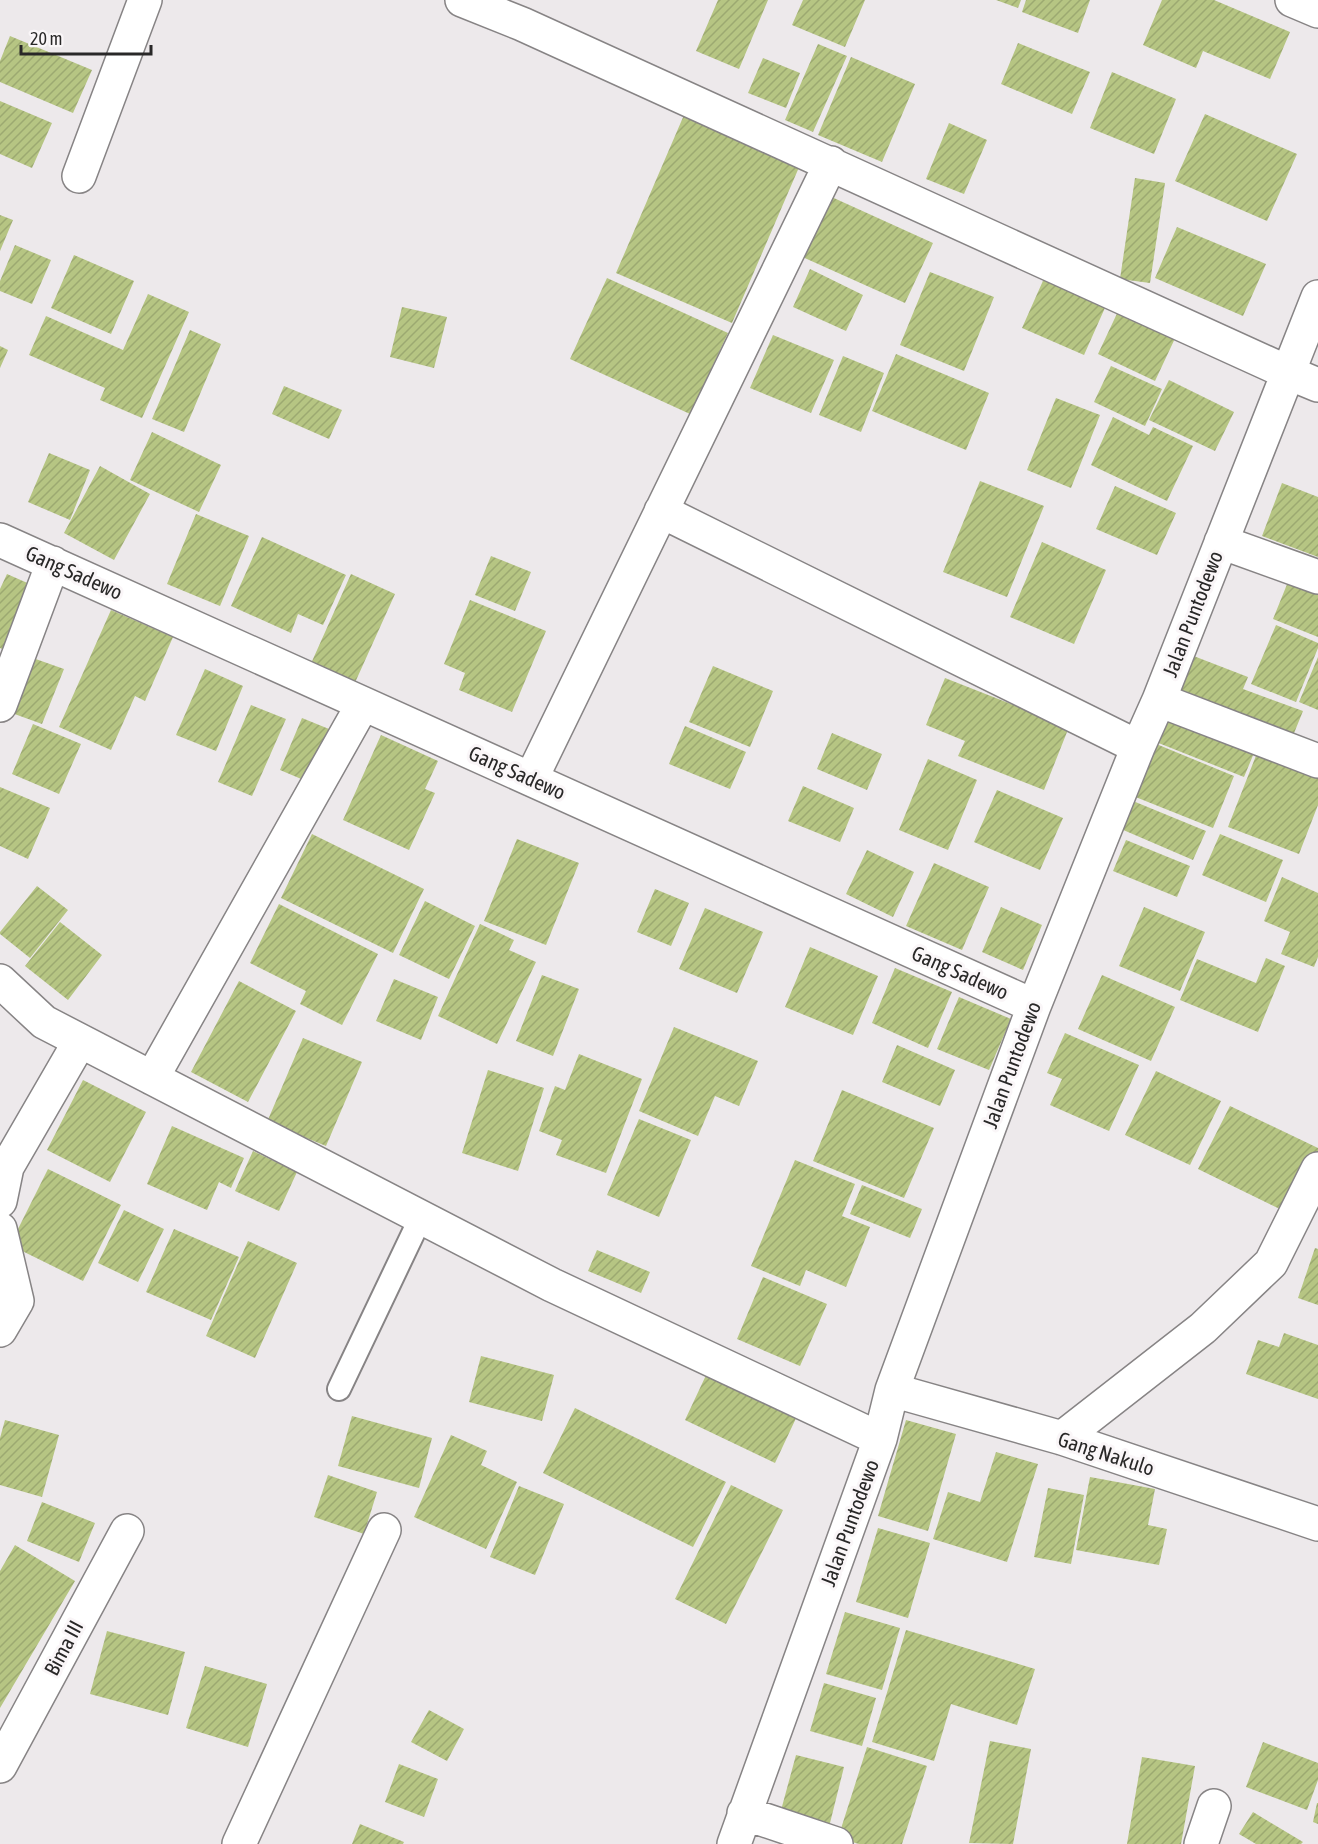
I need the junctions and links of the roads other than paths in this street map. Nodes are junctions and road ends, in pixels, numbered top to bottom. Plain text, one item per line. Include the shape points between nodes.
1 (145, 0) edge
2 (462, 0) edge
3 (1293, 0) edge
4 (1318, 11) edge
5 (527, 12) edge
6 (831, 163) junction
7 (79, 176) dead end
8 (1318, 297) edge
9 (1303, 379) edge
10 (661, 511) junction
11 (0, 540) edge
12 (1221, 542) junction
13 (52, 563) junction
14 (1318, 577) edge
15 (1160, 700) junction
16 (363, 704) junction
17 (0, 705) edge
18 (1138, 747) junction
19 (1318, 762) edge
20 (531, 779) junction
21 (0, 981) edge
22 (1034, 1006) junction
23 (80, 1041) junction
24 (152, 1078) junction
25 (1318, 1169) edge
26 (0, 1201) edge
27 (421, 1217) junction
28 (0, 1229) edge
29 (0, 1330) edge
30 (339, 1389) dead end
31 (892, 1390) junction
32 (880, 1438) junction
33 (1062, 1438) junction
34 (1318, 1524) edge
35 (384, 1530) dead end
36 (127, 1531) dead end
37 (0, 1766) edge
38 (1214, 1806) dead end
39 (744, 1813) junction
40 (239, 1844) edge
41 (734, 1844) edge
42 (836, 1844) edge
43 (1201, 1844) edge

1 - 7 street
2 - 5 street
3 - 4 street
5 - 6 street
6 - 9 street
6 - 10 street
8 - 9 street, Jalan Puntodewo
9 - 12 street, Jalan Puntodewo
10 - 18 street
10 - 20 street
11 - 13 street, Gang Sadewo
12 - 14 street
12 - 15 street, Jalan Puntodewo
13 - 16 street, Gang Sadewo
13 - 17 street
15 - 18 street, Jalan Puntodewo
15 - 19 street
16 - 20 street, Gang Sadewo
16 - 24 street
18 - 22 street, Jalan Puntodewo
20 - 22 street, Gang Sadewo
21 - 23 street via 44,1022
22 - 31 street, Jalan Puntodewo
23 - 24 street
23 - 26 street via 8,1167
24 - 27 street
25 - 33 street via 1271,1263 1203,1328
27 - 30 lane
27 - 32 street via 552,1285
28 - 29 street via 17,1301
31 - 32 street, Jalan Puntodewo
31 - 33 street, Gang Nakulo
32 - 39 street, Jalan Puntodewo
33 - 34 street, Gang Nakulo
35 - 40 street
36 - 37 street, Bima III
38 - 43 street
39 - 41 street, Jalan Puntodewo
39 - 42 street

